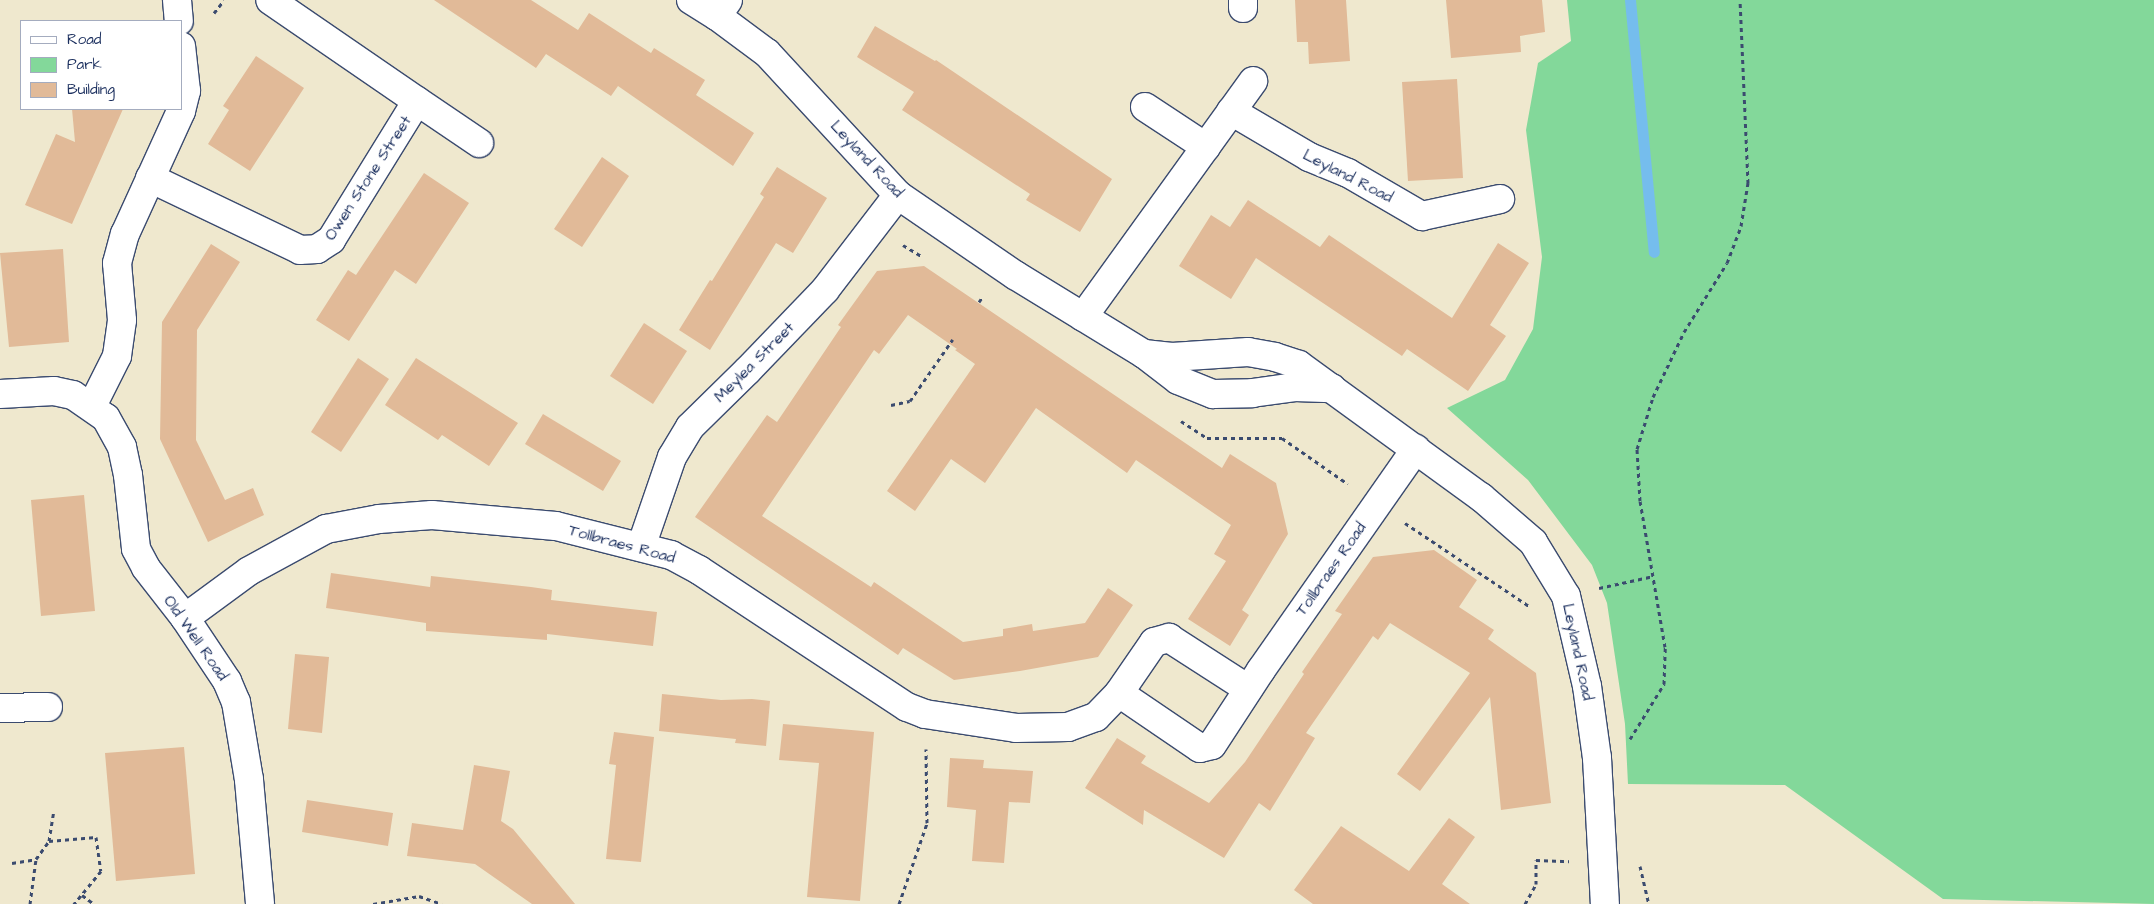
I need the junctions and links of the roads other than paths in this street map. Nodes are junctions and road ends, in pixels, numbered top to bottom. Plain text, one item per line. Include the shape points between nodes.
1 (177, 0) edge
2 (270, 0) edge
3 (691, 0) edge
4 (723, 8) edge
5 (179, 20) edge
6 (182, 55) edge
7 (1253, 81) dead end
8 (418, 101) junction
9 (1145, 107) dead end
10 (1231, 112) junction
11 (479, 143) dead end
12 (1206, 147) junction
13 (150, 178) junction
14 (898, 195) junction
15 (1500, 199) dead end
16 (1082, 317) junction
17 (1144, 354) junction
18 (1332, 388) junction
19 (0, 394) edge
20 (92, 406) junction
21 (1416, 449) junction
22 (641, 547) junction
23 (185, 618) junction
24 (1248, 689) junction
25 (1119, 693) junction
26 (48, 707) dead end
27 (0, 708) edge
28 (258, 898) edge
29 (1605, 904) edge

1 - 5 street
2 - 8 street, Owen Stone Street
3 - 4 street, Leyland Road
4 - 14 street, Leyland Road
6 - 13 street via 186,91 182,111
7 - 10 street
8 - 11 street, Owen Stone Street
8 - 13 street, Owen Stone Street via 331,240 317,249 300,250
9 - 12 street
10 - 12 street
10 - 15 street, Leyland Road via 1422,216
12 - 16 street
13 - 20 street via 125,234 117,263 122,320 117,356
14 - 16 street, Leyland Road
14 - 22 street, Meylea Street via 825,290 690,427 672,457
16 - 17 street, Leyland Road
17 - 18 street, Leyland Road via 1172,357 1248,352 1276,357 1299,365
17 - 18 street, Leyland Road via 1178,380 1213,394 1295,387
18 - 21 street, Leyland Road
19 - 20 street, Old Well Road via 54,391 73,395
20 - 23 street, Old Well Road via 106,418 122,447 136,550
21 - 24 street, Tollbraes Road
21 - 29 street, Leyland Road via 1482,497 1533,542 1566,596 1587,686 1596,758
22 - 23 street, Tollbraes Road via 556,526 432,516 379,519 326,529 250,571
22 - 25 street, Tollbraes Road via 672,554 900,702 925,714 1016,728 1068,728 1096,717
23 - 28 street, Old Well Road via 227,681 236,702 249,780
24 - 25 street, Tollbraes Road via 1168,638 1154,642
24 - 25 street, Tollbraes Road via 1212,746 1200,748
26 - 27 street

